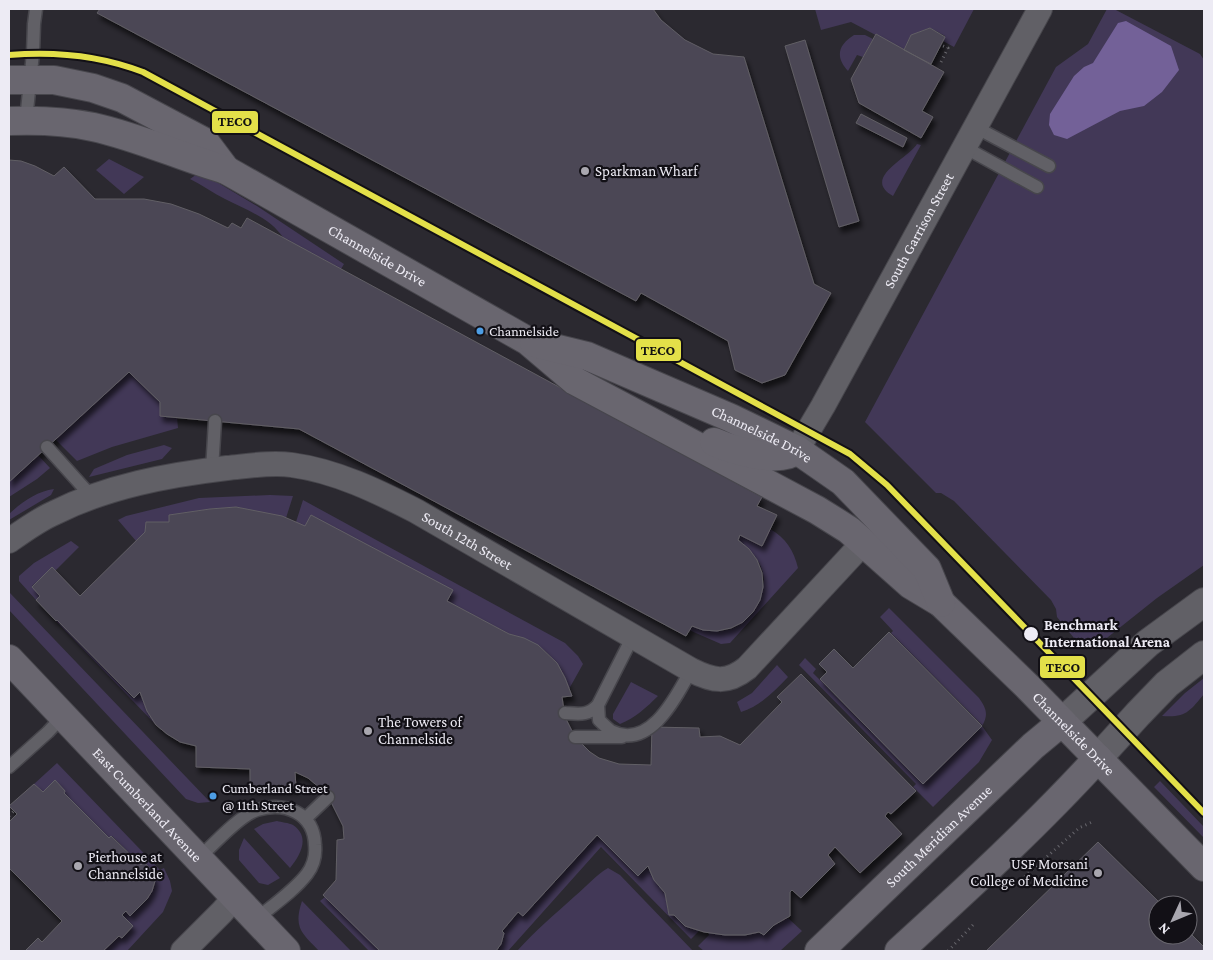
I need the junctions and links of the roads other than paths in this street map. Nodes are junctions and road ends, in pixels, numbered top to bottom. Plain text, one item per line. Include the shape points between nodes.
1 (36, 9) edge
2 (1040, 9) edge
3 (19, 79) edge
4 (17, 120) edge
5 (969, 137) junction
6 (1049, 166) dead end
7 (226, 170) junction
8 (1037, 187) dead end
9 (528, 341) junction
10 (616, 404) junction
11 (215, 421) dead end
12 (47, 447) dead end
13 (796, 450) junction
14 (212, 470) junction
15 (92, 497) junction
16 (9, 541) edge
17 (864, 542) junction
18 (1204, 602) edge
19 (940, 603) junction
20 (633, 636) junction
21 (1204, 655) edge
22 (9, 659) edge
23 (691, 670) junction
24 (598, 705) junction
25 (565, 713) dead end
26 (63, 716) junction
27 (1062, 722) junction
28 (575, 736) dead end
29 (628, 736) junction
30 (1098, 758) junction
31 (9, 767) edge
32 (328, 797) dead end
33 (305, 819) junction
34 (198, 858) junction
35 (1204, 867) edge
36 (235, 897) junction
37 (255, 920) junction
38 (183, 951) edge
39 (286, 951) edge
40 (819, 951) edge
41 (899, 951) edge

1 - 3 lane via 34,53
2 - 5 street, South Garrison Street
3 - 4 lane
3 - 7 main road, Channelside Drive via 73,83 129,101 205,142
4 - 7 main road, Channelside Drive via 92,127
5 - 6 lane
5 - 8 lane
5 - 13 street, South Garrison Street
7 - 9 main road, Channelside Drive
9 - 10 main road, Channelside Drive via 575,381
9 - 13 main road, Channelside Drive via 586,356 731,418
10 - 13 main road via 674,419 715,442 741,452 780,456
10 - 17 main road, Channelside Drive via 817,510
11 - 14 lane
12 - 15 lane
13 - 19 main road, Channelside Drive via 843,482 927,569
14 - 15 street, South 12th Street via 134,484
14 - 20 street, South 12th Street via 289,464 344,478 416,511
15 - 16 street, South 12th Street via 54,513
17 - 19 main road, Channelside Drive via 911,584
17 - 23 street, South 12th Street via 740,673 729,679 720,679
18 - 27 street via 1148,643
19 - 27 main road, Channelside Drive
20 - 23 street, South 12th Street
20 - 24 lane
21 - 30 street via 1167,684
22 - 26 main road, East Cumberland Avenue
23 - 29 lane via 666,713 643,732
24 - 25 lane via 593,711 581,714
24 - 29 lane via 599,720 611,730
26 - 31 lane
26 - 34 main road, East Cumberland Avenue
27 - 30 main road, Channelside Drive
27 - 40 main road, South Meridian Avenue
28 - 29 lane
30 - 35 main road, Channelside Drive
30 - 41 main road via 1072,787
32 - 33 lane
33 - 34 lane via 280,806 258,810 246,815
33 - 37 lane via 315,835 316,855 308,873
34 - 36 main road, East Cumberland Avenue
36 - 37 main road, East Cumberland Avenue
36 - 38 street
37 - 39 main road, East Cumberland Avenue

